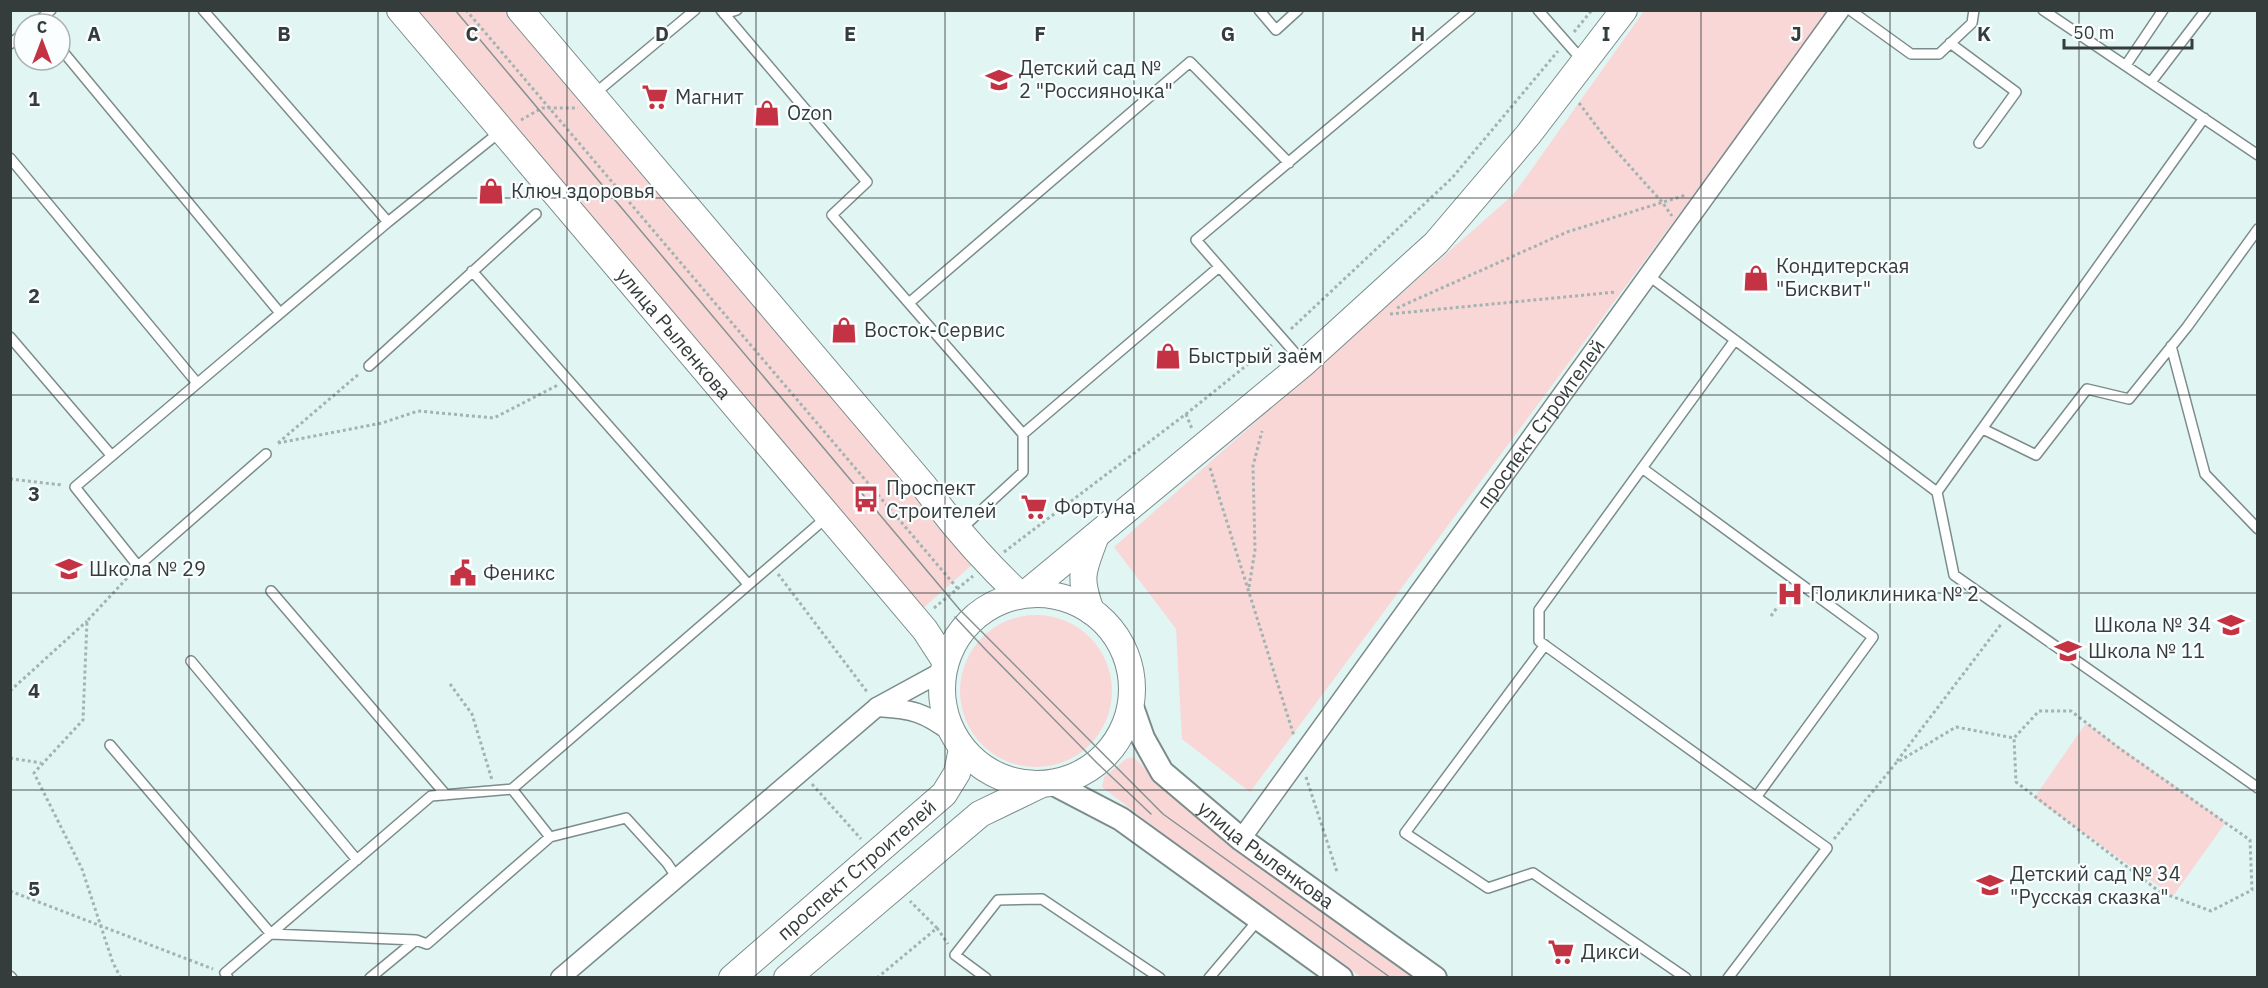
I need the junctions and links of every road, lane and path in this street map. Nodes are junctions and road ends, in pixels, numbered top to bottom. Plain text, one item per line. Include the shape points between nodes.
1 (203, 10) edge
2 (400, 10) edge
3 (466, 10) edge
4 (695, 10) edge
5 (737, 10) edge
6 (1259, 10) edge
7 (1298, 10) edge
8 (1470, 10) edge
9 (1538, 10) edge
10 (1592, 10) edge
11 (1624, 10) edge
12 (1840, 10) edge
13 (1850, 10) edge
14 (1974, 10) edge
15 (2043, 10) edge
16 (2163, 10) edge
17 (2206, 10) edge
18 (723, 12) edge
19 (527, 13) edge
20 (1566, 42) junction
21 (1950, 43) junction
22 (72, 62) edge
23 (1584, 63) junction
24 (2126, 65) junction
25 (2151, 82) junction
26 (1575, 98) dead end
27 (597, 101) junction
28 (548, 108) junction
29 (2205, 118) junction
30 (501, 131) junction
31 (1979, 143) dead end
32 (2258, 155) edge
33 (10, 158) edge
34 (1289, 163) junction
35 (1711, 189) junction
36 (1662, 202) junction
37 (536, 214) dead end
38 (388, 222) junction
39 (1683, 227) junction
40 (2258, 229) edge
41 (2248, 243) junction
42 (2258, 250) edge
43 (1219, 267) junction
44 (472, 271) junction
45 (1649, 276) junction
46 (1636, 292) junction
47 (909, 303) junction
48 (280, 313) junction
49 (10, 337) edge
50 (1281, 338) junction
51 (1735, 340) junction
52 (2171, 346) junction
53 (1304, 363) junction
54 (369, 366) joint
55 (568, 379) junction
56 (197, 383) junction
57 (1186, 414) junction
58 (1983, 429) junction
59 (1262, 431) dead end
60 (1023, 435) junction
61 (278, 443) junction
62 (1200, 448) junction
63 (266, 454) joint
64 (111, 455) junction
65 (1642, 468) junction
66 (10, 479) edge
67 (75, 487) junction
68 (1937, 492) junction
69 (829, 516) junction
70 (2258, 529) edge
71 (958, 532) junction
72 (1095, 537) junction
73 (148, 557) junction
74 (986, 564) junction
75 (770, 565) junction
76 (1797, 581) junction
77 (748, 584) junction
78 (958, 589) junction
79 (1248, 589) junction
80 (271, 591) dead end
81 (1022, 595) junction
82 (1091, 611) junction
83 (2009, 614) junction
84 (1771, 616) dead end
85 (87, 621) junction
86 (918, 621) junction
87 (1545, 645) junction
88 (191, 661) dead end
89 (944, 666) junction
90 (450, 684) dead end
91 (10, 691) edge
92 (873, 701) junction
93 (1131, 704) junction
94 (2014, 738) junction
95 (957, 741) junction
96 (110, 745) dead end
97 (1300, 756) junction
98 (10, 758) edge
99 (1896, 763) junction
100 (42, 764) junction
101 (801, 772) junction
102 (1046, 784) junction
103 (2258, 788) edge
104 (512, 789) junction
105 (495, 790) junction
106 (446, 795) junction
107 (1757, 796) junction
108 (550, 837) junction
109 (1241, 839) junction
110 (1827, 848) junction
111 (875, 854) junction
112 (357, 860) junction
113 (1338, 872) dead end
114 (677, 878) junction
115 (898, 881) junction
116 (10, 891) edge
117 (1259, 919) junction
118 (101, 926) junction
119 (938, 928) junction
120 (271, 934) junction
121 (416, 940) junction
122 (955, 955) junction
123 (218, 971) dead end
124 (121, 978) edge
125 (228, 978) edge
126 (370, 978) edge
127 (560, 978) edge
128 (732, 978) edge
129 (787, 978) edge
130 (876, 978) edge
131 (986, 978) edge
132 (1160, 978) edge
133 (1209, 978) edge
134 (1341, 978) edge
135 (1435, 978) edge
136 (1686, 978) edge
137 (1728, 978) edge

1 - 38 lane
2 - 30 main road, улица Рыленкова
3 - 28 path
4 - 27 lane
5 - 18 lane
6 - 7 lane via 1276,30
8 - 34 lane
9 - 20 lane
10 - 20 path
11 - 23 main road
12 - 35 street, проспект Строителей
13 - 21 lane via 1911,54 1939,54
14 - 21 lane via 1972,22
15 - 24 lane
16 - 24 lane
17 - 25 lane
18 - 47 lane via 867,182 832,215
19 - 27 main road
20 - 23 lane
20 - 50 path via 1452,178
21 - 31 lane via 2016,92
22 - 48 lane
23 - 53 main road via 1436,243
24 - 25 lane
25 - 29 lane
26 - 36 path
27 - 28 path via 599,109
27 - 71 main road via 924,486
28 - 30 path
28 - 78 path
29 - 32 lane
29 - 58 lane
30 - 38 lane
30 - 69 main road, улица Рыленкова
33 - 56 lane
34 - 43 lane via 1196,240
34 - 47 lane via 1190,62
35 - 36 path
35 - 39 street, проспект Строителей
36 - 39 path
36 - 46 path via 1567,232 1382,315
37 - 44 lane
38 - 48 lane
39 - 45 street, проспект Строителей
40 - 41 lane
41 - 42 lane
41 - 52 lane
43 - 50 lane
43 - 60 lane
44 - 54 lane
44 - 55 lane
45 - 46 street, проспект Строителей
45 - 51 lane
46 - 97 street, проспект Строителей
47 - 60 lane
48 - 56 lane
49 - 64 lane
50 - 53 lane
50 - 57 path
51 - 65 lane
51 - 68 lane
52 - 58 lane via 2128,399 2087,389 2036,455
52 - 70 lane via 2205,474
53 - 62 main road
54 - 61 path
55 - 61 path via 494,418 418,411 382,423
55 - 77 lane
56 - 64 lane
57 - 62 path
57 - 74 path
58 - 68 lane
59 - 79 path via 1253,466 1255,550
60 - 71 lane via 1023,472
61 - 63 path
62 - 72 main road
62 - 79 path via 1212,472
63 - 73 lane
64 - 67 lane
65 - 76 lane
65 - 87 lane via 1539,610 1539,641
66 - 67 path
67 - 73 lane via 138,566
68 - 83 lane via 1954,575
69 - 75 lane
69 - 86 main road, улица Рыленкова
71 - 74 main road
72 - 81 main road
72 - 82 main road via 1084,568 1083,587
73 - 85 path
74 - 78 path
74 - 81 main road
75 - 77 lane
75 - 92 path
76 - 84 path
76 - 107 lane via 1874,637
77 - 104 lane
78 - 86 path
79 - 97 path
80 - 106 lane
81 - 82 main road via 1048,594
81 - 89 main road via 1002,600 970,621 953,644
82 - 93 main road via 1111,629 1125,651 1132,677
83 - 99 path
83 - 103 lane
85 - 91 path
85 - 100 path via 82,720
86 - 89 main road, улица Рыленкова
87 - 107 lane
87 - 136 lane via 1405,833 1488,888 1533,873
88 - 112 lane
89 - 92 street
89 - 95 main road via 944,713
90 - 105 path via 472,714
92 - 95 street via 932,718
92 - 101 street
93 - 102 main road via 1122,732 1105,756 1076,776
93 - 109 street, улица Рыленкова via 1143,738 1162,772
94 - 94 path via 2039,711 2071,711 2250,840 2252,890 2211,911 2160,892 2016,782
94 - 99 path via 1956,727
95 - 102 main road via 984,769 1011,781
95 - 111 main road, проспект Строителей via 957,773 944,794
96 - 120 lane
97 - 109 street, проспект Строителей
97 - 113 path
98 - 100 path
99 - 110 path
100 - 118 path via 34,773 82,869
101 - 111 path
101 - 114 street
102 - 115 main road, проспект Строителей via 980,814
102 - 117 street via 1121,819
104 - 105 lane
104 - 108 lane
105 - 106 lane
106 - 112 lane via 431,796
107 - 110 lane
108 - 114 lane via 626,818
108 - 121 lane via 427,944
109 - 135 street, улица Рыленкова
110 - 137 lane
111 - 128 main road, проспект Строителей
112 - 120 lane
114 - 127 street
115 - 119 path via 906,896
115 - 129 main road, проспект Строителей
116 - 118 path
117 - 133 lane
117 - 134 street
118 - 123 path
118 - 124 path
119 - 122 path
119 - 130 path
120 - 121 lane
120 - 125 lane via 225,973
121 - 126 lane
122 - 131 lane
122 - 132 lane via 998,900 1042,899

